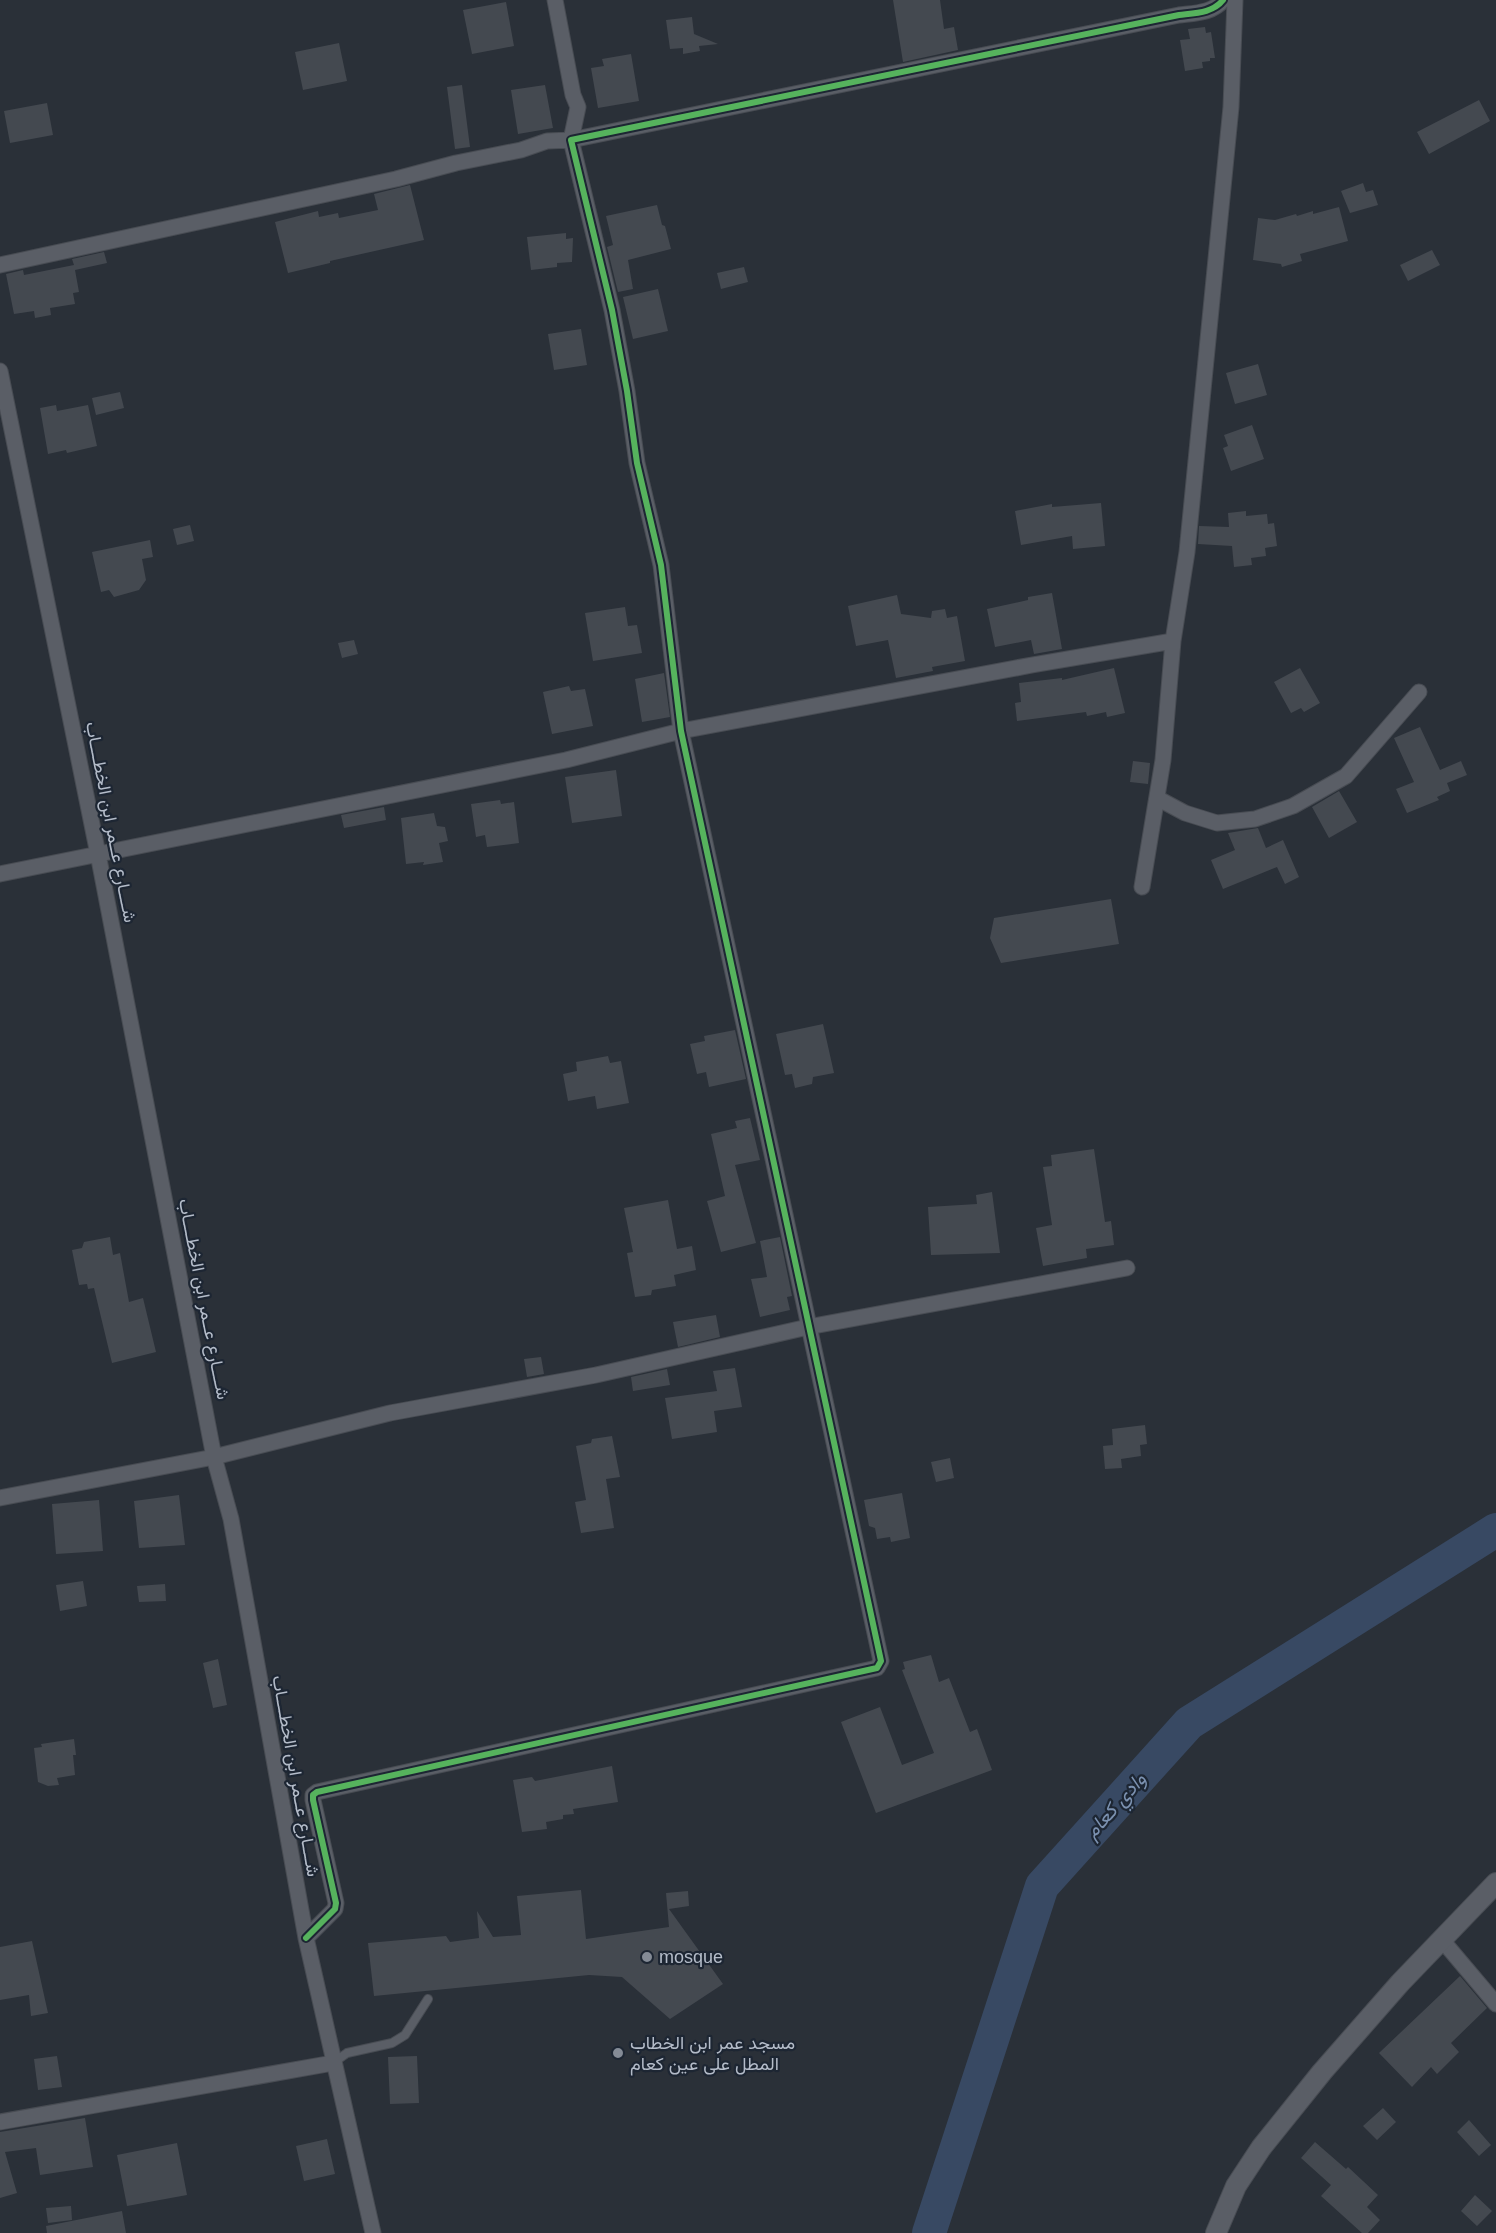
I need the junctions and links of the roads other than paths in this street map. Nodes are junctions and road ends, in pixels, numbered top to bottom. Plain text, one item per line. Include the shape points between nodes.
1 (555, 0) edge
2 (1223, 0) edge
3 (1235, 0) edge
4 (571, 140) junction
5 (0, 265) edge
6 (0, 371) edge
7 (1173, 641) junction
8 (1419, 692) dead end
9 (681, 731) junction
10 (1157, 798) junction
11 (98, 854) junction
12 (0, 874) edge
13 (1142, 887) dead end
14 (1126, 1268) dead end
15 (808, 1327) junction
16 (214, 1457) junction
17 (0, 1498) edge
18 (1496, 1883) edge
19 (306, 1938) junction
20 (1442, 1940) junction
21 (428, 1999) dead end
22 (1496, 2004) edge
23 (333, 2063) junction
24 (0, 2122) edge
25 (373, 2233) edge
26 (1216, 2233) edge

1 - 4 street via 578,106
2 - 4 street via 1218,7 1205,12
3 - 7 street via 1231,107 1187,552
4 - 5 street via 547,141 396,179
4 - 9 street via 612,310 637,463 661,566
6 - 11 street, شــــارع عــمر ابن الخطــــاب
7 - 9 street
7 - 10 street
8 - 10 street via 1346,776 1293,806 1255,819 1217,823 1185,813
9 - 11 street via 566,759
9 - 15 street
10 - 13 street
11 - 12 street
11 - 16 street, شــــارع عــمر ابن الخطــــاب
14 - 15 street
15 - 16 street via 596,1375 390,1413
15 - 19 street via 880,1665 317,1792 313,1800 336,1903 335,1909
16 - 17 street
16 - 19 street, شــــارع عــمر ابن الخطــــاب via 231,1519
18 - 20 street
19 - 23 street, شــــارع عــمر ابن الخطــــاب
20 - 22 street
20 - 26 street via 1322,2072 1261,2148 1236,2187
21 - 23 lane via 405,2035 392,2043 347,2053
23 - 24 street
23 - 25 street, شــــارع عــمر ابن الخطــــاب

